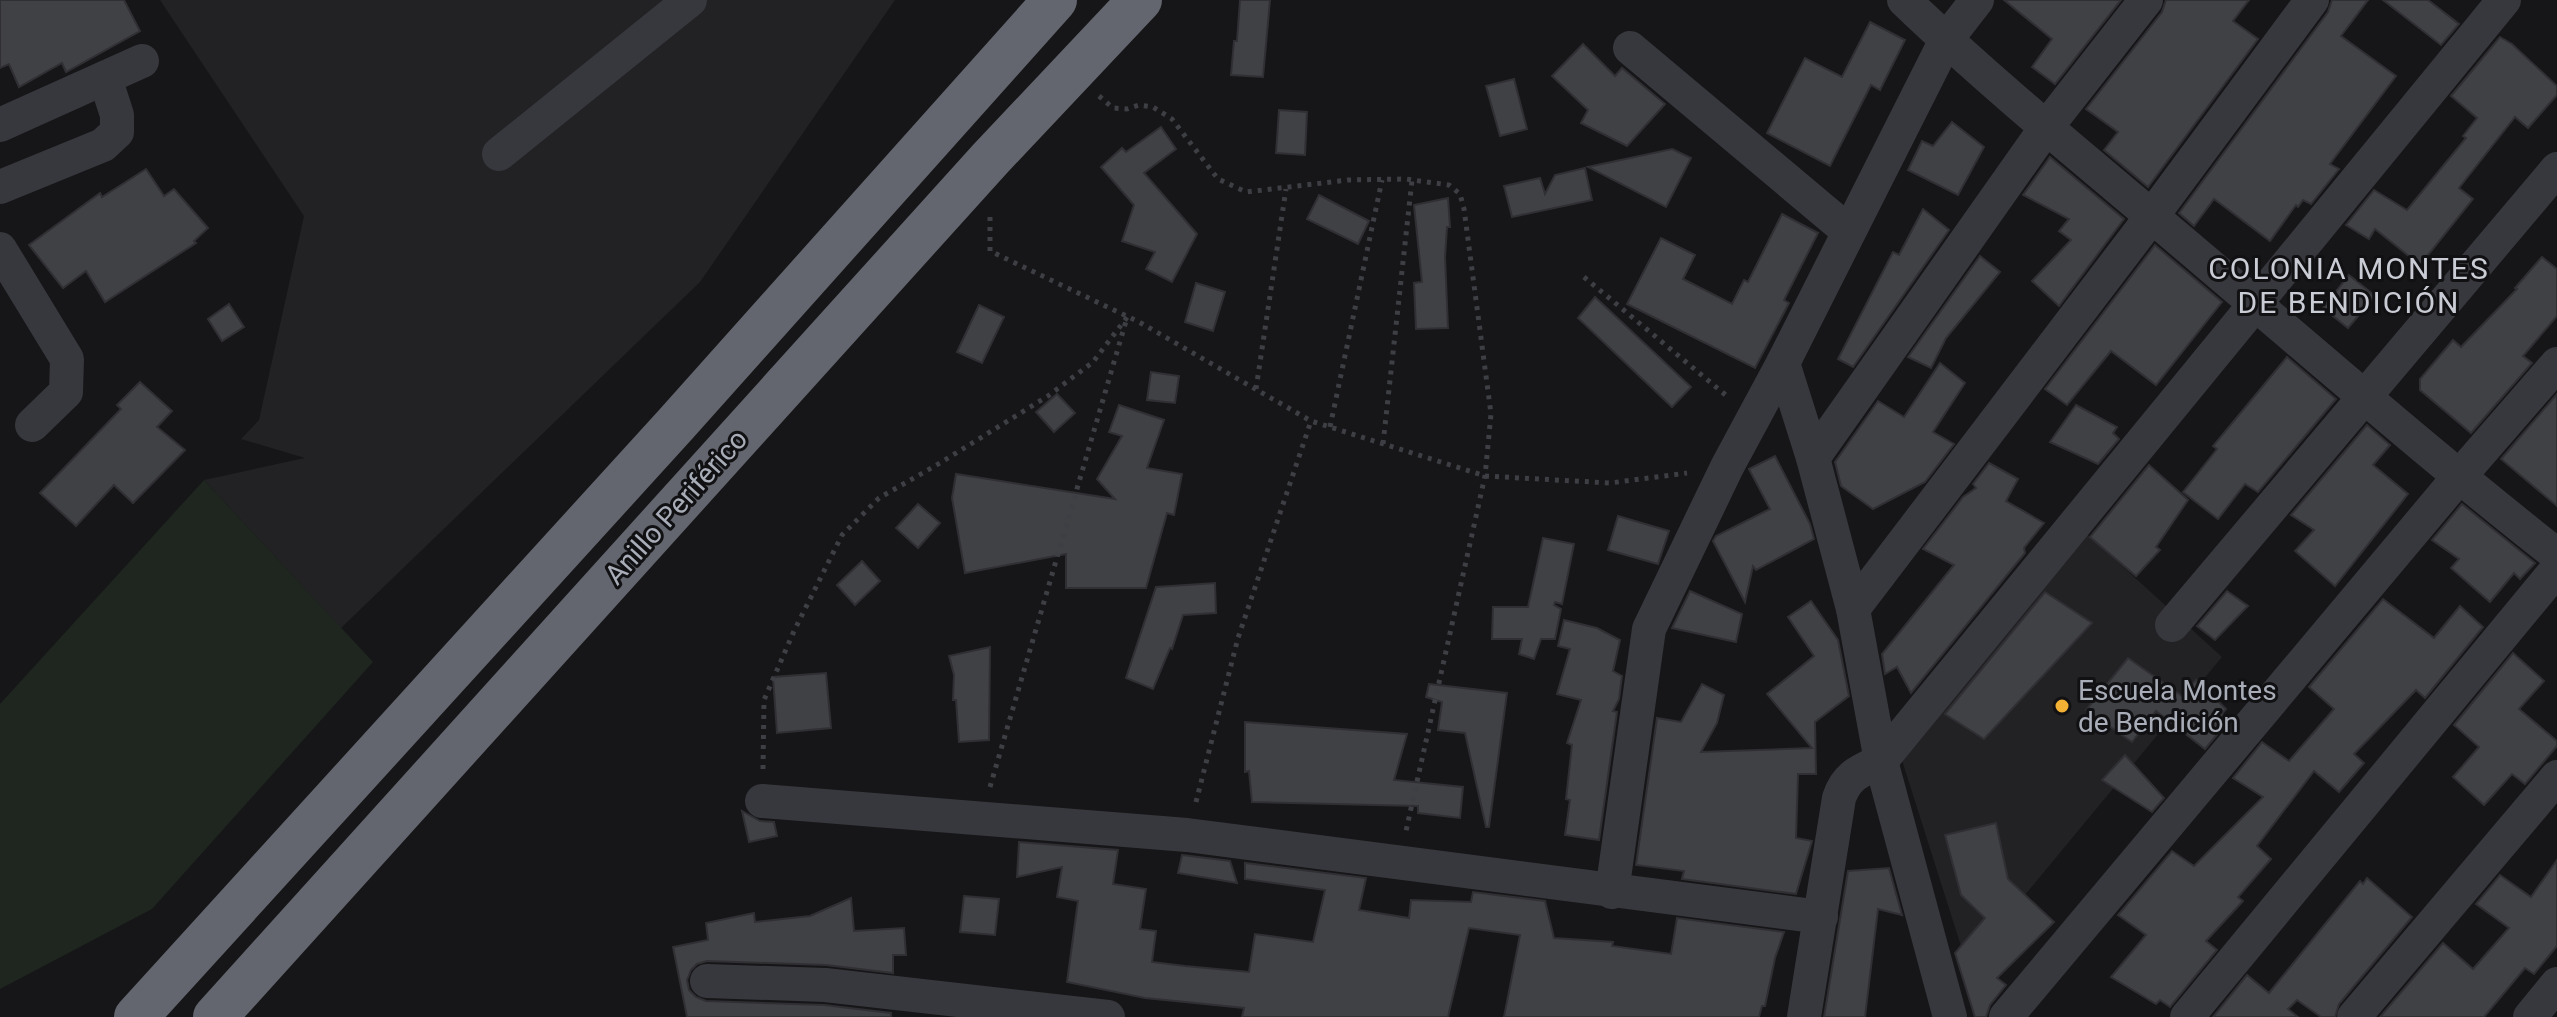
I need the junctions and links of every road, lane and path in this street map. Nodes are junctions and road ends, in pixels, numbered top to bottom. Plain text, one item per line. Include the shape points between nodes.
1 (690, 0) edge
2 (1055, 0) edge
3 (1140, 0) edge
4 (1904, 0) edge
5 (1977, 0) edge
6 (2146, 0) edge
7 (2312, 0) edge
8 (2504, 0) edge
9 (1946, 40) junction
10 (1630, 48) dead end
11 (142, 61) dead end
12 (1070, 72) junction
13 (105, 78) junction
14 (0, 125) edge
15 (2045, 129) junction
16 (499, 154) dead end
17 (990, 159) junction
18 (2557, 169) edge
19 (1382, 180) junction
20 (1412, 180) junction
21 (0, 187) edge
22 (1286, 189) junction
23 (2152, 216) junction
24 (1848, 231) junction
25 (0, 249) edge
26 (1584, 277) dead end
27 (2256, 304) junction
28 (1128, 316) junction
29 (1783, 363) junction
30 (2557, 364) edge
31 (1256, 389) junction
32 (2365, 397) junction
33 (1753, 418) junction
34 (1311, 421) junction
35 (32, 425) dead end
36 (1330, 427) junction
37 (1383, 444) junction
38 (1813, 458) junction
39 (1727, 467) junction
40 (1485, 476) junction
41 (2458, 478) junction
42 (2557, 555) edge
43 (2557, 569) edge
44 (1853, 609) junction
45 (2172, 625) dead end
46 (1881, 761) junction
47 (2557, 777) edge
48 (762, 801) joint
49 (980, 818) junction
50 (1187, 835) junction
51 (1399, 863) junction
52 (1612, 892) junction
53 (1821, 917) junction
54 (707, 981) dead end
55 (2557, 984) edge
56 (136, 1017) edge
57 (215, 1017) edge
58 (1108, 1017) edge
59 (1804, 1017) edge
60 (1950, 1017) edge
61 (2006, 1017) edge
62 (2187, 1017) edge
63 (2354, 1017) edge
64 (2530, 1017) edge

1 - 16 street
2 - 56 highway, Anillo Periférico
3 - 12 highway, Anillo Periférico
4 - 9 street
5 - 9 street
6 - 15 street
7 - 23 street
8 - 27 street
9 - 15 street
9 - 24 street
10 - 24 street
11 - 13 street
12 - 17 highway, Anillo Periférico
12 - 22 path via 1113,108 1153,107 1172,119 1218,179 1246,192
13 - 14 street
13 - 21 street via 117,132 103,145
15 - 23 street
15 - 38 street
17 - 28 path via 990,251
17 - 57 highway, Anillo Periférico
18 - 32 street
19 - 20 path
19 - 22 path
19 - 36 path
20 - 37 path
20 - 40 path via 1449,185 1460,194 1464,209 1491,414
22 - 31 path
23 - 27 street
23 - 44 street
24 - 29 street
25 - 35 street via 67,359 66,392
26 - 33 path
27 - 32 street
27 - 46 street
28 - 31 path
28 - 48 path via 1093,362 1048,396 879,498 842,535 764,700
28 - 49 path
29 - 33 street
29 - 38 street
30 - 41 street
31 - 34 path
32 - 41 street
32 - 45 street
33 - 39 street
34 - 36 path
34 - 50 path via 1238,638
36 - 37 path
37 - 40 path
38 - 44 street
39 - 40 path via 1610,483
39 - 52 street via 1649,629
40 - 51 path
41 - 42 street
41 - 61 street
43 - 62 street
44 - 46 street
46 - 53 street via 1844,784
46 - 60 street
47 - 63 street
48 - 49 street
49 - 50 street
50 - 51 street
51 - 52 street
52 - 53 street
53 - 59 street
54 - 58 street via 825,985
55 - 64 street

